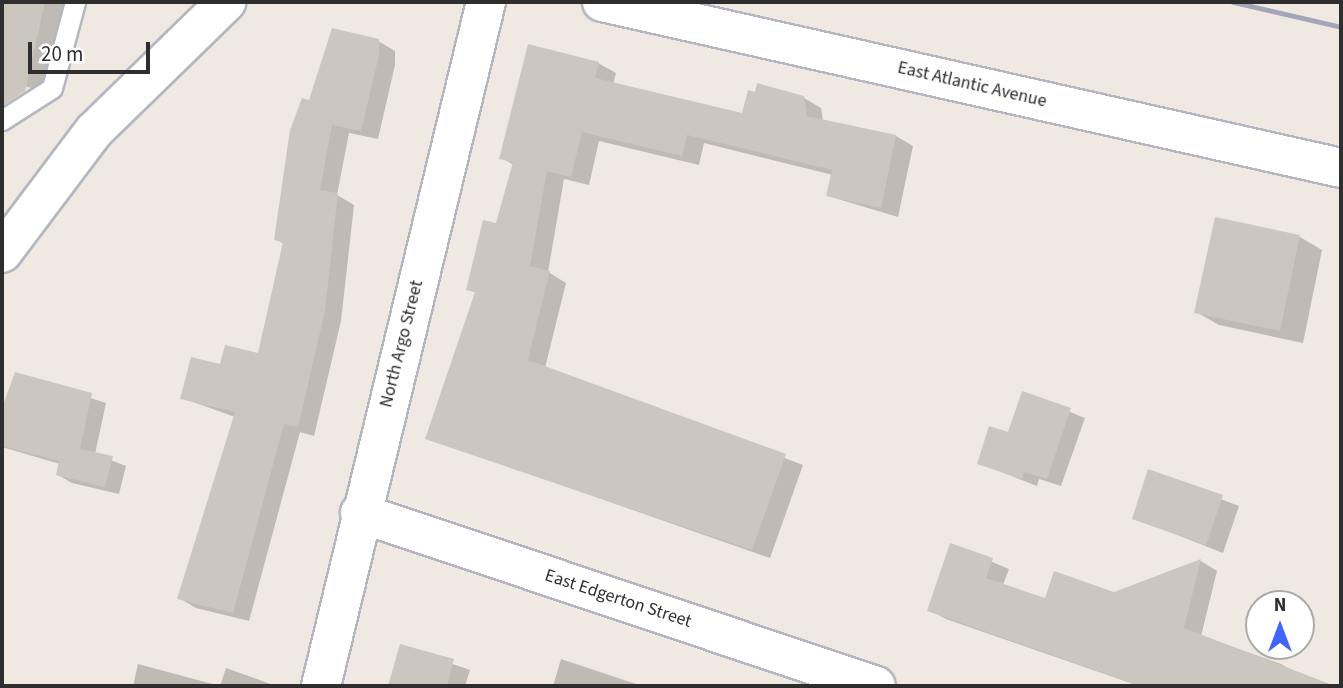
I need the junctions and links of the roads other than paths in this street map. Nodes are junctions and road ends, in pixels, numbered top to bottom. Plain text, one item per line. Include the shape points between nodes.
1 (75, 2) edge
2 (226, 2) edge
3 (486, 2) edge
4 (602, 2) edge
5 (2, 120) edge
6 (1341, 167) edge
7 (7, 234) edge
8 (360, 513) junction
9 (793, 672) edge
10 (321, 686) edge
11 (876, 686) edge

1 - 5 lane via 52,88
2 - 7 street via 94,131
3 - 8 street, North Argo Street
4 - 6 street, East Atlantic Avenue
8 - 9 street, East Edgerton Street
8 - 10 street, North Argo Street
9 - 11 street, East Edgerton Street

